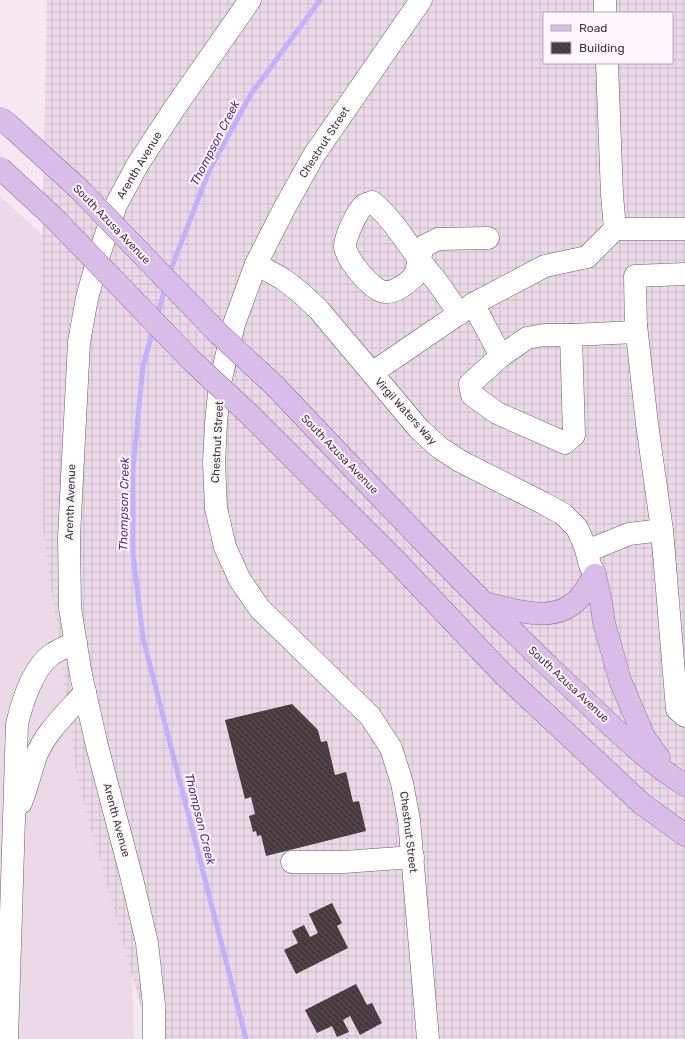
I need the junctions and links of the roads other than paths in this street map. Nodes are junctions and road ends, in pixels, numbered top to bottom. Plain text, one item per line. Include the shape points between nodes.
1 (250, 0) edge
2 (421, 0) edge
3 (605, 0) edge
4 (605, 12) edge
5 (607, 64) edge
6 (0, 118) edge
7 (0, 168) edge
8 (615, 229) junction
9 (685, 229) edge
10 (488, 238) dead end
11 (256, 264) junction
12 (685, 274) edge
13 (466, 309) junction
14 (636, 325) junction
15 (571, 335) junction
16 (501, 356) junction
17 (372, 373) junction
18 (662, 530) junction
19 (587, 552) junction
20 (595, 575) junction
21 (483, 603) junction
22 (76, 642) junction
23 (85, 692) junction
24 (685, 716) edge
25 (680, 782) edge
26 (14, 819) junction
27 (685, 835) edge
28 (413, 857) junction
29 (292, 862) dead end
30 (7, 1039) edge
31 (154, 1039) edge
32 (428, 1039) edge

1 - 22 street, Arenth Avenue via 138,164 116,205 87,298 79,342 68,537 70,608
2 - 11 street, Chestnut Street via 314,155
3 - 4 street
5 - 8 street
6 - 21 main road, South Azusa Avenue, bridge via 79,190 218,333 275,386
7 - 27 main road, bridge via 53,217 191,360 249,414 396,561 503,674 642,804
8 - 9 street
8 - 13 street via 586,258 545,266
10 - 13 street via 438,240 424,246 419,259 434,278
11 - 17 street, Virgil Waters Way via 283,279 320,310
11 - 28 street, Chestnut Street via 234,324 220,383 214,463 216,508 225,547 240,580 260,609 370,716 391,748 402,783
12 - 14 street via 635,276
13 - 16 street
13 - 17 street
14 - 15 street via 636,332
14 - 18 street
15 - 16 street via 527,338
15 - 16 street via 574,435 565,443 497,413 472,395 470,384
17 - 19 street, Virgil Waters Way via 419,429 440,448 460,462 563,514 577,528
18 - 19 street via 629,534
18 - 24 street via 677,709
19 - 20 street, Virgil Waters Way
20 - 21 main road via 580,597 568,607 552,613 532,614
20 - 25 main road via 604,623 620,680 644,737
21 - 25 main road, South Azusa Avenue via 633,745
22 - 23 street, Arenth Avenue
22 - 26 street via 50,656 36,672 22,704 17,724
23 - 26 street via 49,733 37,755
23 - 31 street, Arenth Avenue via 147,943 154,1005
26 - 30 street
28 - 29 street via 344,862
28 - 32 street, Chestnut Street

